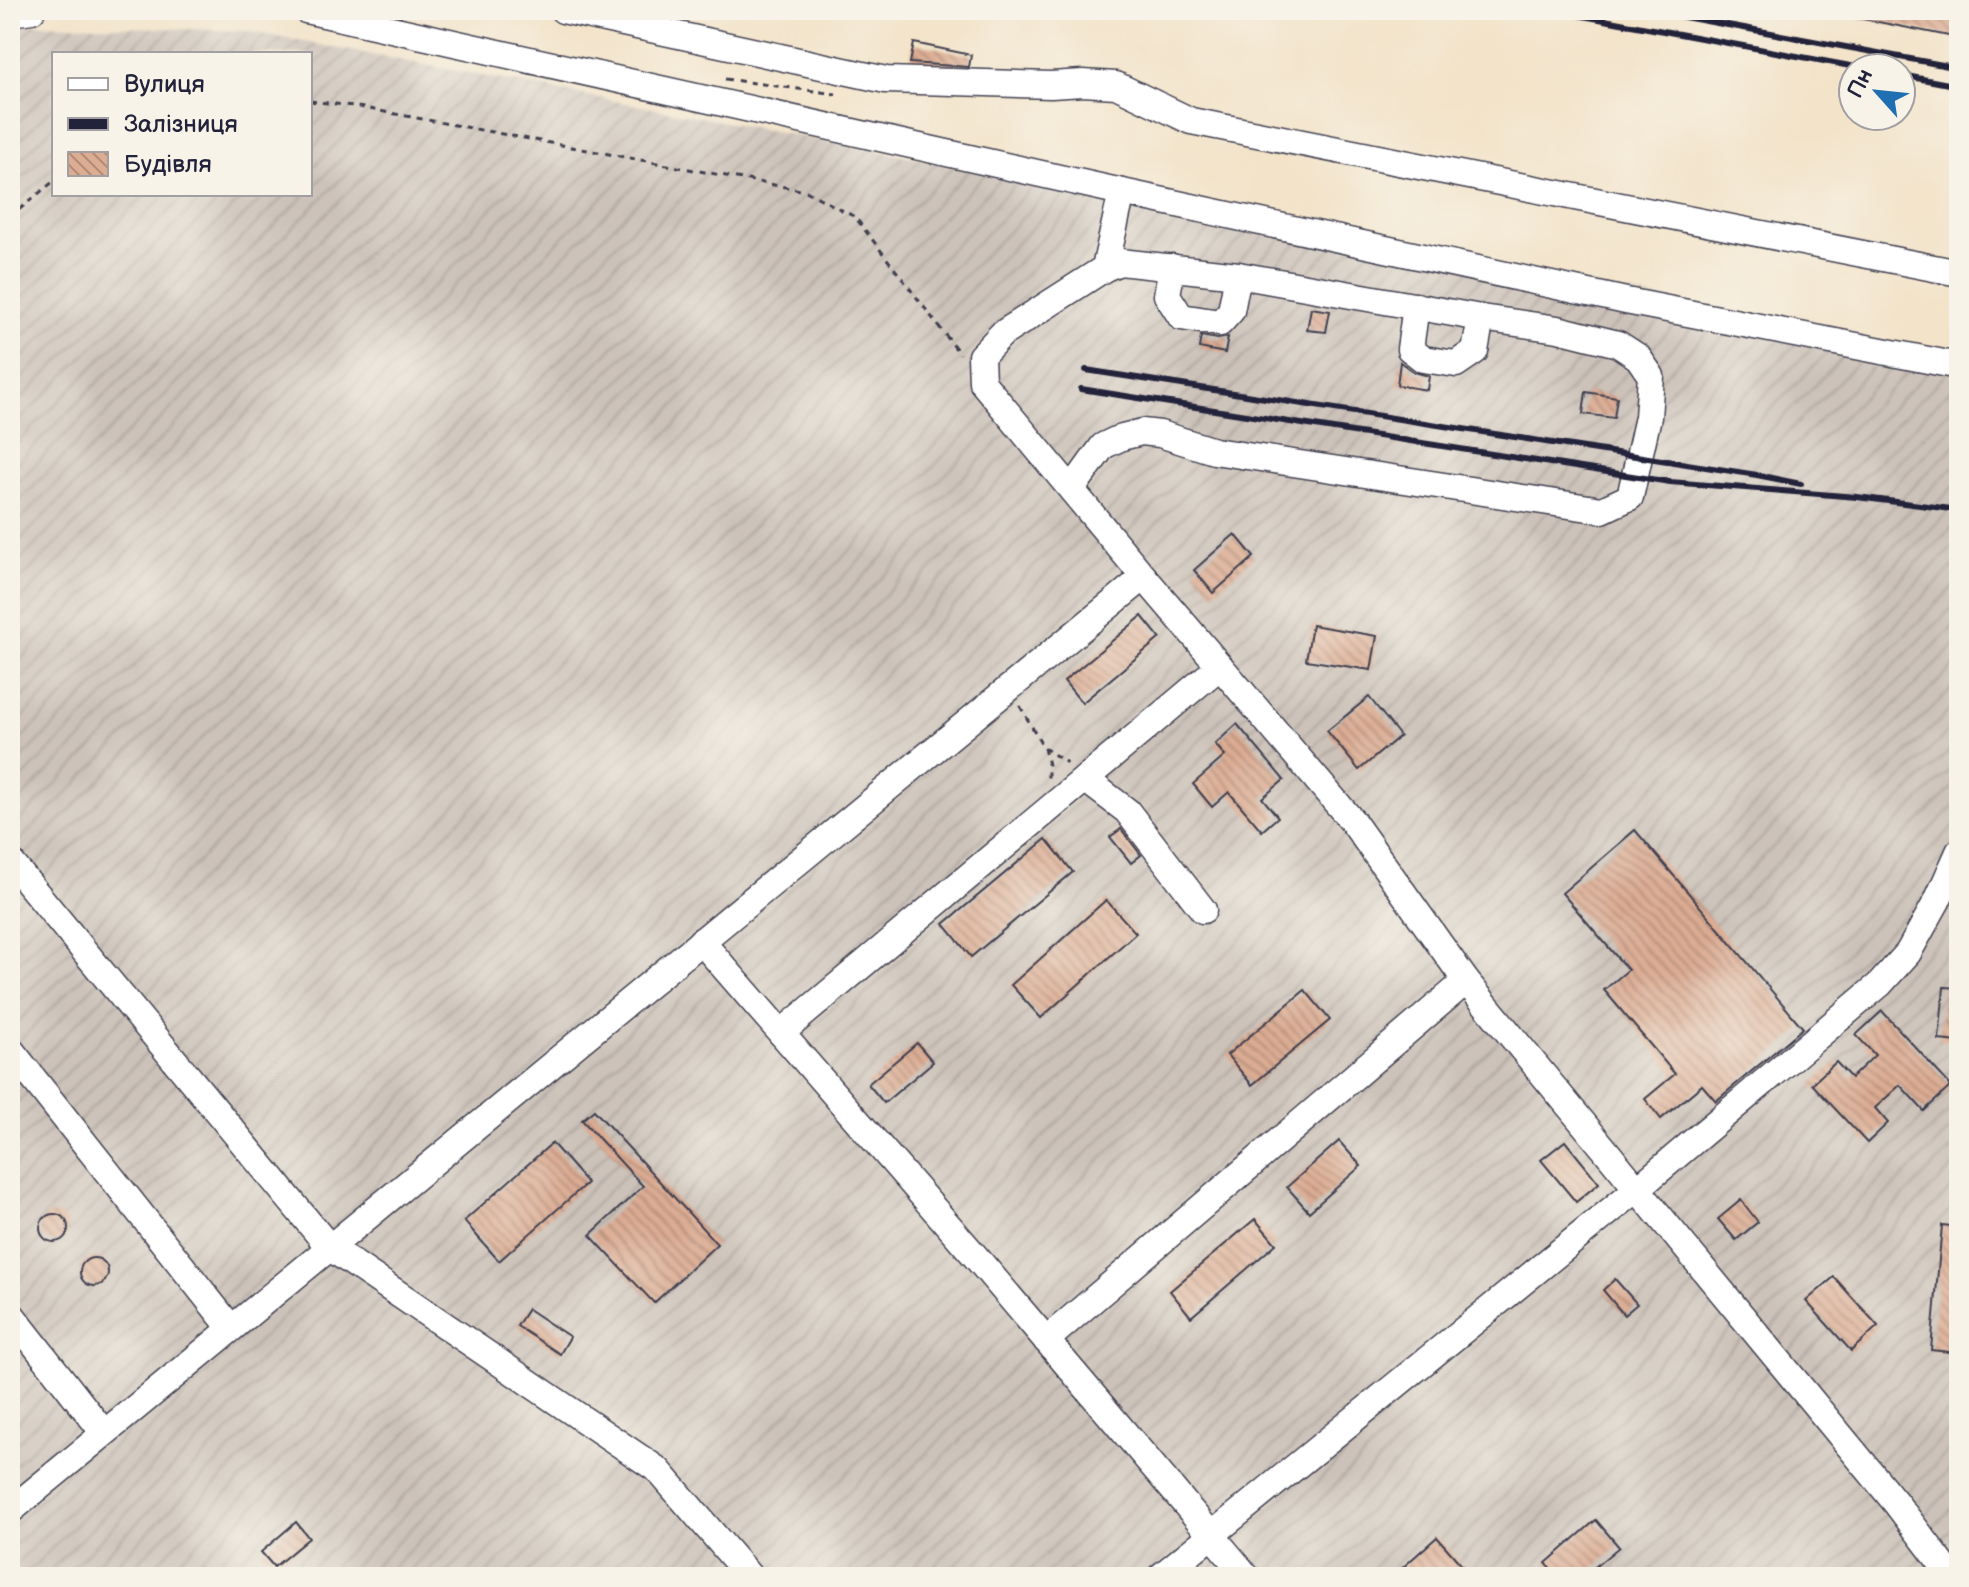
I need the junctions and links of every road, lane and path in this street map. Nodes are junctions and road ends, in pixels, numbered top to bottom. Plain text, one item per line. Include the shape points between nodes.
1 (32, 10) edge
2 (306, 10) edge
3 (563, 10) edge
4 (10, 13) edge
5 (718, 78) dead end
6 (839, 94) dead end
7 (312, 101) edge
8 (52, 183) edge
9 (1122, 192) junction
10 (10, 217) edge
11 (1172, 267) junction
12 (1105, 268) junction
13 (1959, 273) edge
14 (1238, 275) junction
15 (1416, 306) junction
16 (1481, 318) junction
17 (1959, 366) edge
18 (982, 382) junction
19 (1072, 489) junction
20 (1144, 577) junction
21 (1220, 666) junction
22 (1013, 684) junction
23 (1085, 779) junction
24 (1959, 852) edge
25 (10, 861) edge
26 (1203, 910) dead end
27 (701, 941) junction
28 (1466, 981) junction
29 (781, 1033) junction
30 (10, 1049) edge
31 (19, 1078) edge
32 (1637, 1189) junction
33 (329, 1247) junction
34 (10, 1313) edge
35 (231, 1328) junction
36 (1046, 1340) junction
37 (104, 1433) junction
38 (10, 1511) edge
39 (1210, 1534) junction
40 (750, 1577) edge
41 (1160, 1577) edge
42 (1247, 1577) edge
43 (1952, 1577) edge

1 - 4 lane
2 - 9 lane
3 - 13 lane via 886,80 1116,85 1191,121
5 - 6 path
7 - 18 path via 806,191 855,217
8 - 10 path
9 - 12 lane
9 - 17 lane via 1626,301
11 - 12 lane via 1120,262
11 - 14 lane
11 - 14 lane via 1167,295 1181,317 1220,323 1231,311
12 - 18 lane via 1002,334 981,356
14 - 15 lane
15 - 16 lane
15 - 16 lane via 1410,349 1423,359 1456,364 1475,351
16 - 19 lane via 1588,336 1618,344 1638,357 1651,376 1648,417 1630,497 1602,510 1214,451 1142,432 1103,446
18 - 19 lane
19 - 20 lane
20 - 21 lane
20 - 22 lane
21 - 23 lane
21 - 28 lane via 1353,822
22 - 23 path via 1021,711 1044,748
22 - 27 lane
23 - 26 lane via 1127,811
23 - 29 lane
24 - 32 lane via 1908,953 1880,984
25 - 33 lane
27 - 29 lane
27 - 33 lane
28 - 32 lane
28 - 36 lane
29 - 36 lane
30 - 31 lane
31 - 35 lane
32 - 39 lane
32 - 43 lane
33 - 35 lane
33 - 40 lane via 658,1470
34 - 37 lane
35 - 37 lane
36 - 39 lane
37 - 38 lane
39 - 41 lane
39 - 42 lane

